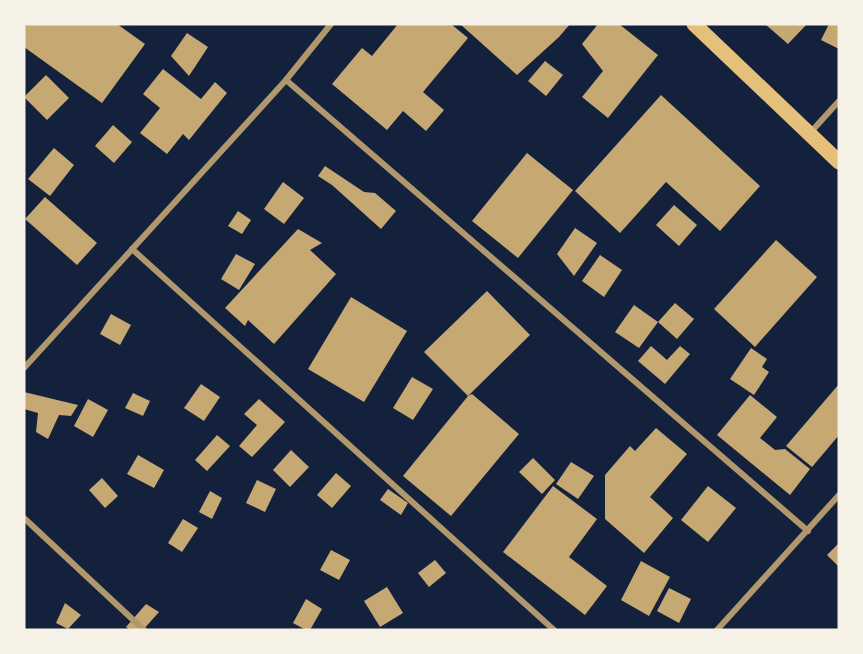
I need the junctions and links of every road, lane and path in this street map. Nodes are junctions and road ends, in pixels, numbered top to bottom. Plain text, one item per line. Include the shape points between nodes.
1 (331, 24) edge
2 (694, 24) edge
3 (286, 80) junction
4 (839, 101) edge
5 (810, 133) junction
6 (839, 162) edge
7 (132, 249) junction
8 (24, 368) edge
9 (839, 495) edge
10 (24, 518) edge
11 (808, 531) junction
12 (144, 630) edge
13 (554, 630) edge
14 (717, 630) edge

1 - 3 street
2 - 5 main road
3 - 7 street
3 - 11 street
4 - 5 street
5 - 6 main road
7 - 8 street
7 - 13 street
9 - 11 street
10 - 12 street
11 - 14 street

